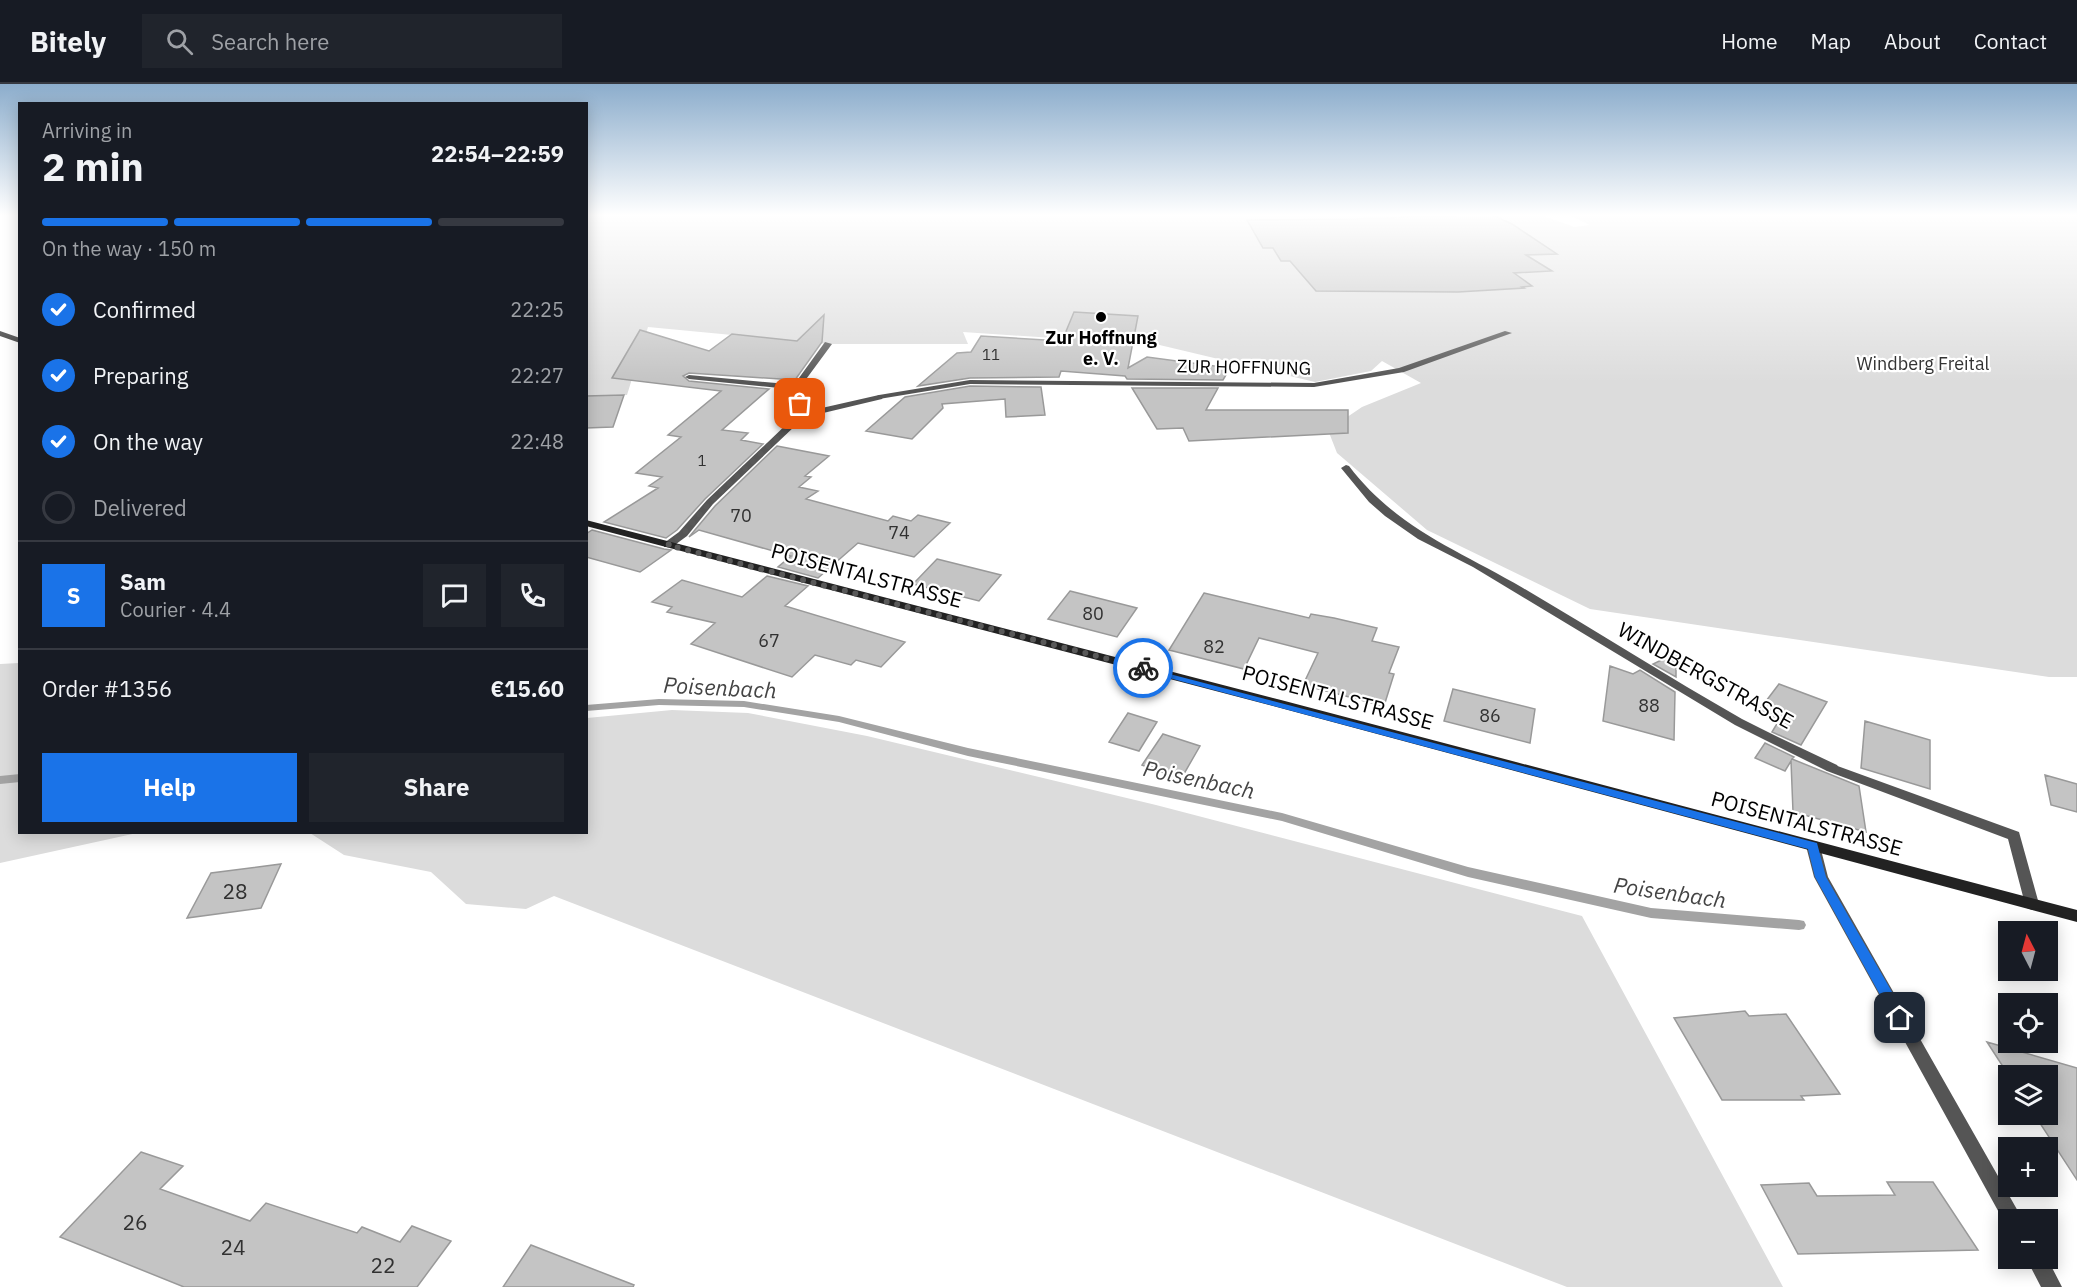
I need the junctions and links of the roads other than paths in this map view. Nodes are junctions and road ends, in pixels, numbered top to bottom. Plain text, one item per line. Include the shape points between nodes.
1 (0, 333) edge
2 (1508, 333) dead end
3 (18, 340) edge
4 (828, 344) dead end
5 (689, 377) dead end
6 (805, 388) junction
7 (793, 423) junction
8 (1346, 468) dead end
9 (588, 524) edge
10 (668, 545) junction
11 (1813, 846) junction
12 (2032, 904) junction
13 (2077, 916) edge
14 (2008, 1209) edge
15 (2042, 1269) edge
16 (2052, 1287) edge

1 - 3 main road
2 - 7 street, ZUR HOFFNUNG via 1414,367 1314,385 970,382 879,397 816,412
4 - 6 street via 800,382
5 - 6 street
6 - 7 street
7 - 10 street, ZUR HOFFNUNG
8 - 12 street, WINDBERGSTRASSE via 1361,491 1387,514 1433,544 1477,565 1738,722 1832,768 2014,836
9 - 10 main road, POISENTALSTRASSE
10 - 11 main road, POISENTALSTRASSE
11 - 12 main road, POISENTALSTRASSE
11 - 14 street via 1821,877
12 - 13 main road, POISENTALSTRASSE
15 - 16 street

